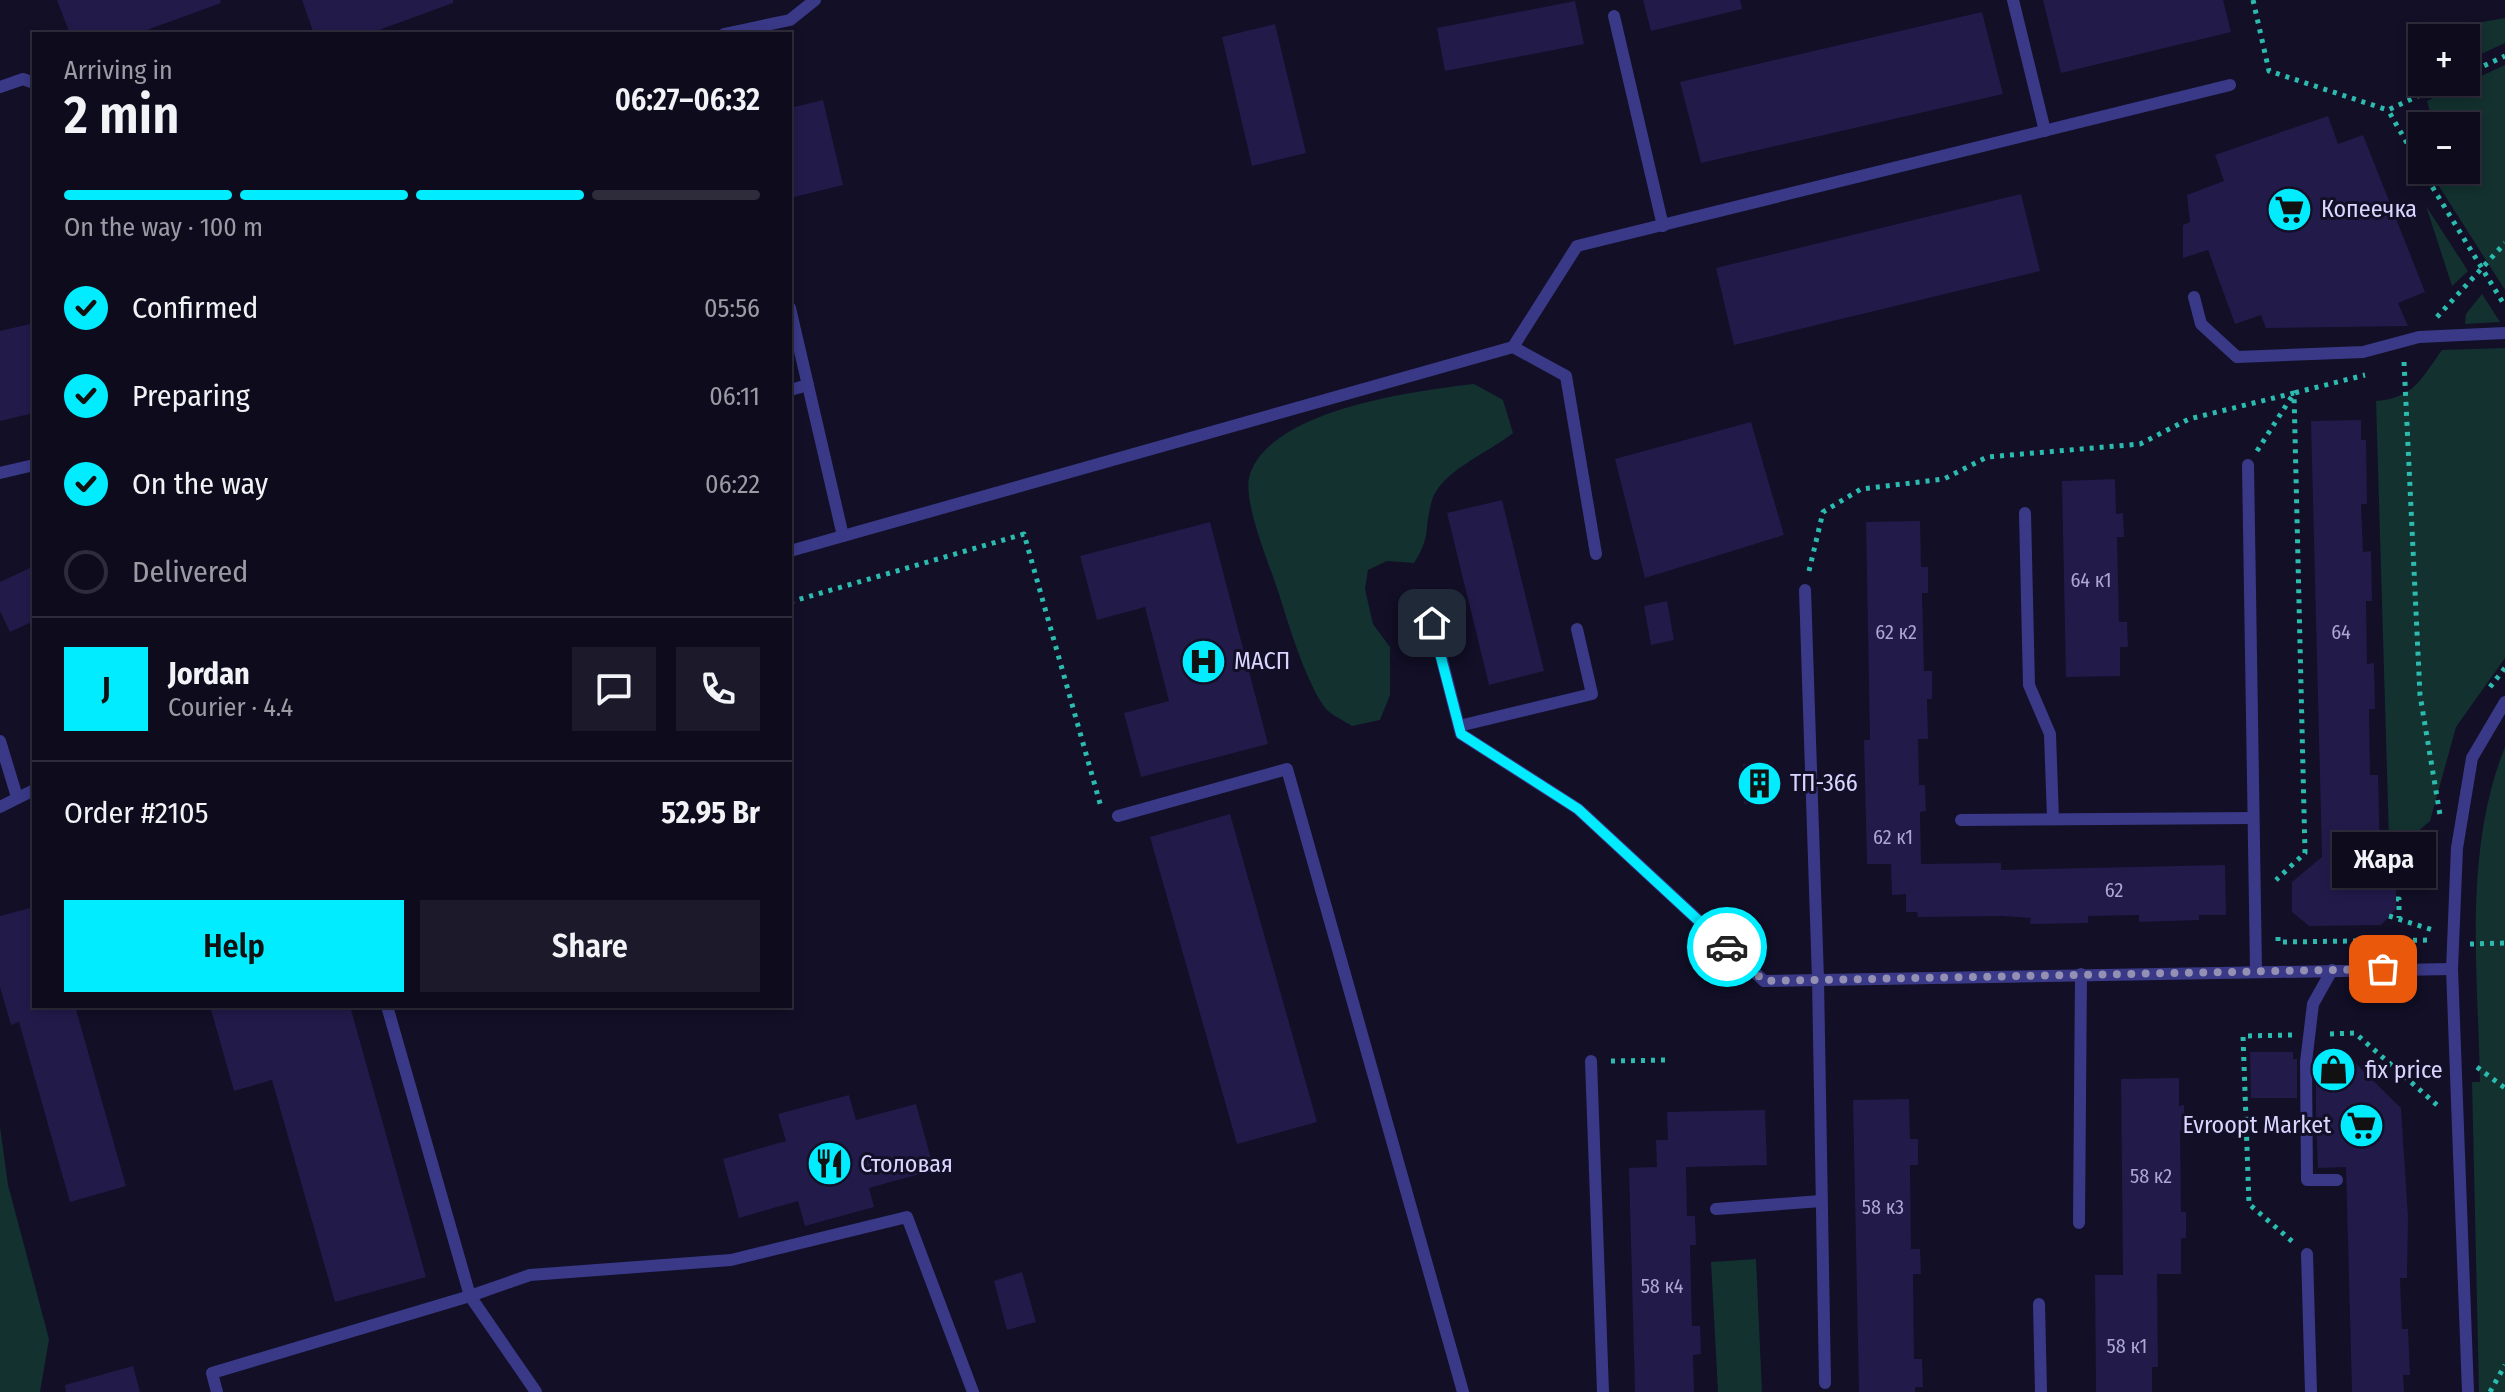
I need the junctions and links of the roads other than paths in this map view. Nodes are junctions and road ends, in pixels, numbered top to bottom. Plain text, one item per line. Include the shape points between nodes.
1 (815, 0) edge
2 (2013, 0) edge
3 (1614, 16) dead end
4 (733, 32) edge
5 (32, 82) edge
6 (2230, 85) dead end
7 (0, 87) edge
8 (2045, 131) junction
9 (1663, 226) junction
10 (2194, 297) dead end
11 (792, 317) edge
12 (2505, 333) edge
13 (1513, 347) junction
14 (808, 385) junction
15 (792, 389) edge
16 (32, 465) edge
17 (2248, 465) road end
18 (0, 473) edge
19 (2025, 513) dead end
20 (843, 536) junction
21 (792, 550) edge
22 (1596, 554) dead end
23 (1805, 590) road end
24 (1426, 598) dead end
25 (1577, 629) dead end
26 (2505, 702) edge
27 (1459, 726) junction
28 (0, 741) edge
29 (32, 791) edge
30 (17, 797) junction
31 (0, 807) edge
32 (1118, 816) road end
33 (2253, 818) junction
34 (2053, 819) junction
35 (1961, 820) dead end
36 (2452, 969) junction
37 (2256, 970) junction
38 (2332, 970) junction
39 (2081, 974) junction
40 (1818, 979) junction
41 (388, 1008) edge
42 (1591, 1061) dead end
43 (2337, 1180) dead end
44 (1821, 1201) junction
45 (1716, 1209) dead end
46 (2079, 1223) dead end
47 (2307, 1254) dead end
48 (470, 1296) junction
49 (2039, 1304) dead end
50 (1825, 1383) dead end
51 (217, 1392) edge
52 (536, 1392) edge
53 (973, 1392) edge
54 (1463, 1392) edge
55 (1603, 1392) edge
56 (2041, 1392) edge
57 (2311, 1392) edge
58 (2468, 1392) edge

1 - 4 lane via 790,20
2 - 8 lane
3 - 9 lane
5 - 7 lane via 23,79
6 - 8 lane
8 - 9 lane
9 - 13 lane via 1577,246
10 - 12 lane via 2201,324 2237,357 2363,352 2419,337
11 - 14 lane
13 - 20 lane
13 - 22 lane via 1566,376
14 - 15 lane
14 - 20 lane
16 - 18 lane
17 - 33 lane
19 - 34 lane via 2029,685 2050,734
20 - 21 lane
23 - 40 lane
24 - 27 lane
25 - 27 lane via 1592,694
26 - 36 lane via 2472,758 2463,802
27 - 40 lane via 1461,734 1578,809 1764,981
28 - 30 lane
29 - 30 lane
30 - 31 lane
32 - 54 lane via 1287,769
33 - 34 lane
33 - 37 lane
34 - 35 lane
36 - 38 lane
36 - 58 lane
37 - 38 lane
37 - 39 lane
38 - 43 lane via 2313,1004 2306,1062 2307,1180
39 - 40 lane
39 - 46 lane
40 - 44 lane
41 - 48 lane
42 - 55 lane
44 - 45 lane
44 - 50 lane
47 - 57 lane
48 - 51 lane via 212,1373
48 - 52 lane
48 - 53 lane via 530,1275 731,1260 907,1217
49 - 56 lane

